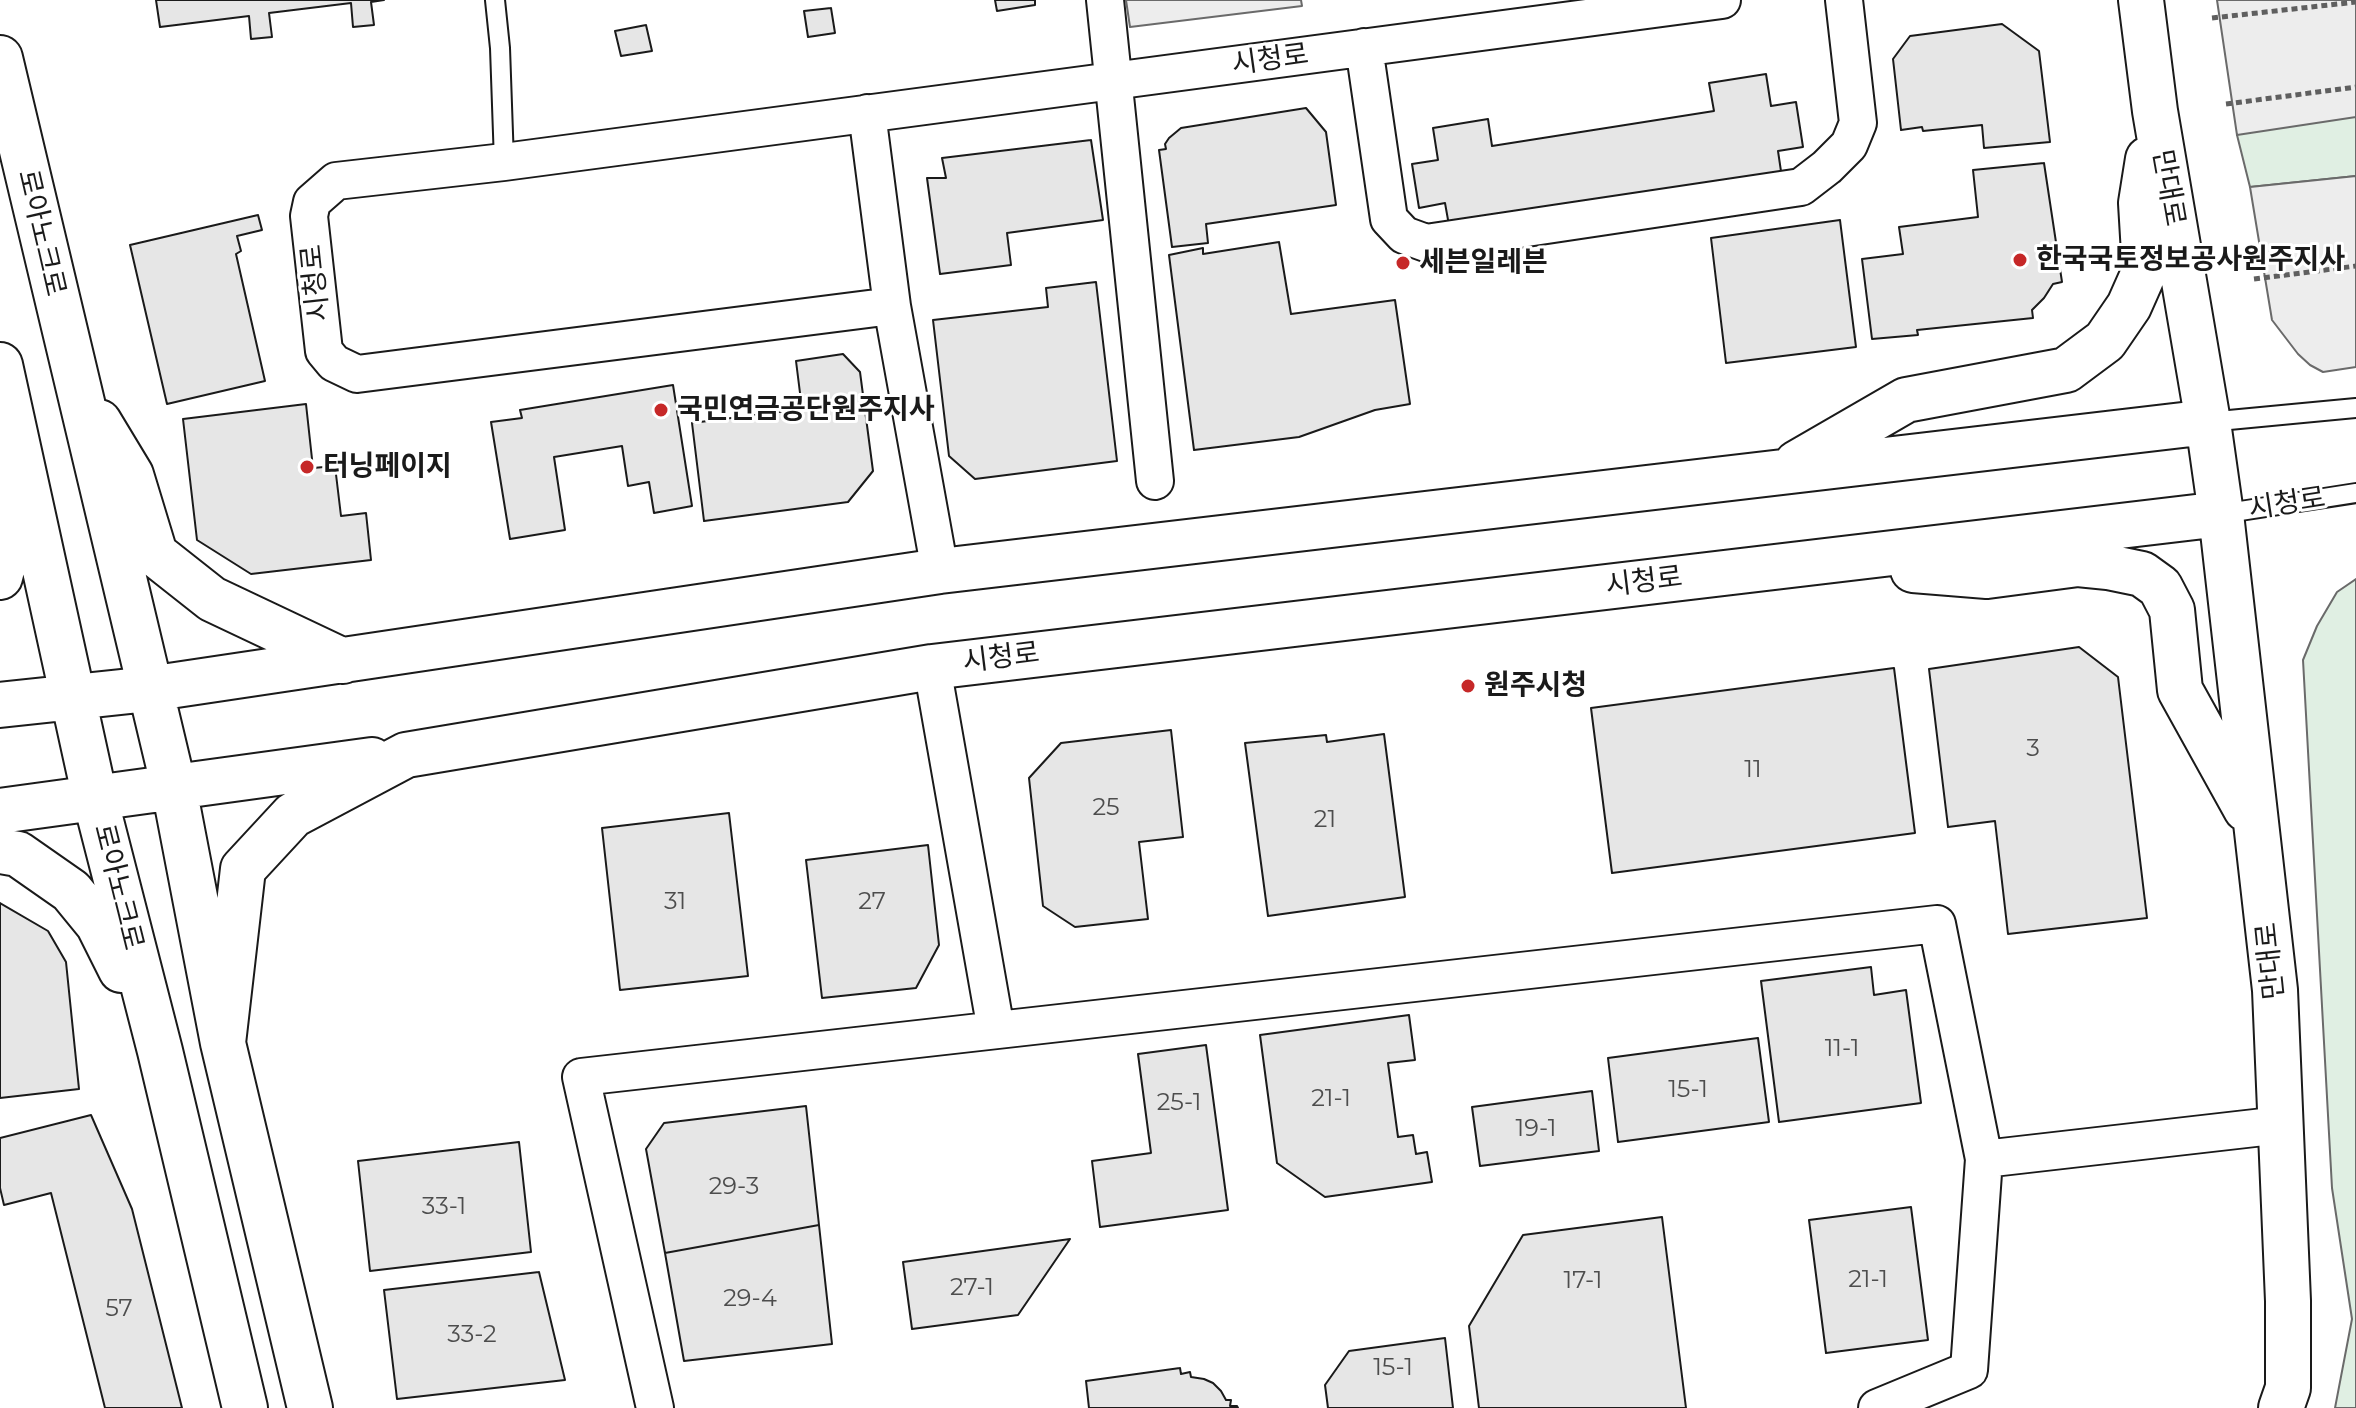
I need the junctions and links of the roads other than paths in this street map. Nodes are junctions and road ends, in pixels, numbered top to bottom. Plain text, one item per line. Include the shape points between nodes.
1 (495, 0) edge
2 (1105, 0) edge
3 (1722, 0) edge
4 (1844, 0) edge
5 (2141, 0) edge
6 (1364, 47) junction
7 (0, 58) edge
8 (1112, 81) junction
9 (2155, 111) junction
10 (867, 113) junction
11 (504, 162) junction
12 (892, 306) junction
13 (0, 365) edge
14 (77, 385) junction
15 (2356, 408) edge
16 (10, 409) junction
17 (2208, 422) junction
18 (0, 460) edge
19 (1781, 472) junction
20 (1155, 481) dead end
21 (0, 489) edge
22 (2356, 493) edge
23 (2221, 514) junction
24 (1816, 562) junction
25 (940, 571) junction
26 (0, 577) edge
27 (343, 661) junction
28 (932, 667) junction
29 (149, 689) junction
30 (75, 698) junction
31 (0, 705) edge
32 (406, 755) junction
33 (174, 788) junction
34 (95, 798) junction
35 (0, 811) edge
36 (2257, 829) junction
37 (0, 851) edge
38 (996, 1030) junction
39 (223, 1043) junction
40 (160, 1051) junction
41 (2281, 1125) junction
42 (1984, 1159) junction
43 (245, 1408) edge
44 (310, 1408) edge
45 (655, 1408) edge
46 (1877, 1408) edge
47 (2281, 1408) edge

1 - 11 lane
2 - 8 street
3 - 6 street, 시청로
4 - 6 street via 1858,123 1849,145 1801,187 1426,243 1404,235 1389,219
5 - 9 street, 만대로
6 - 8 street, 시청로
7 - 14 street, 로아노크로
8 - 10 street, 시청로
8 - 20 street
9 - 17 street, 만대로
9 - 19 street via 2141,203 2145,270 2105,341 2066,370 1906,400
10 - 11 street, 시청로
10 - 12 street
11 - 12 street, 시청로 via 336,181 312,202 309,216 324,351 334,363 357,374
12 - 25 street
13 - 16 street, 로아노크로
14 - 27 street via 131,475 155,554 212,599
14 - 29 street, 로아노크로
15 - 17 lane
16 - 18 street
16 - 30 street, 로아노크로
17 - 19 street
17 - 23 street, 만대로
19 - 25 street
21 - 26 street via 9,543
22 - 23 lane, 시청로
23 - 24 street, 시청로
23 - 36 street, 만대로
24 - 28 street, 시청로
24 - 36 street via 1987,576 2078,564 2142,574 2160,587 2172,610 2180,690
25 - 27 street
27 - 29 street
28 - 32 street, 시청로
28 - 38 street
29 - 30 street
29 - 33 street, 로아노크로
30 - 31 street
30 - 34 street, 로아노크로
32 - 33 street
32 - 39 street via 293,815 243,869
33 - 34 street
33 - 39 street
34 - 35 street
34 - 40 street, 로아노크로
36 - 41 street, 만대로 via 2275,990
37 - 40 street via 18,854 71,891 98,924
38 - 42 street via 1937,924
38 - 45 street via 581,1077
39 - 44 street
40 - 43 street, 로아노크로
41 - 42 street
41 - 47 street, 만대로 via 2288,1301 2288,1388
42 - 46 street via 1969,1370

